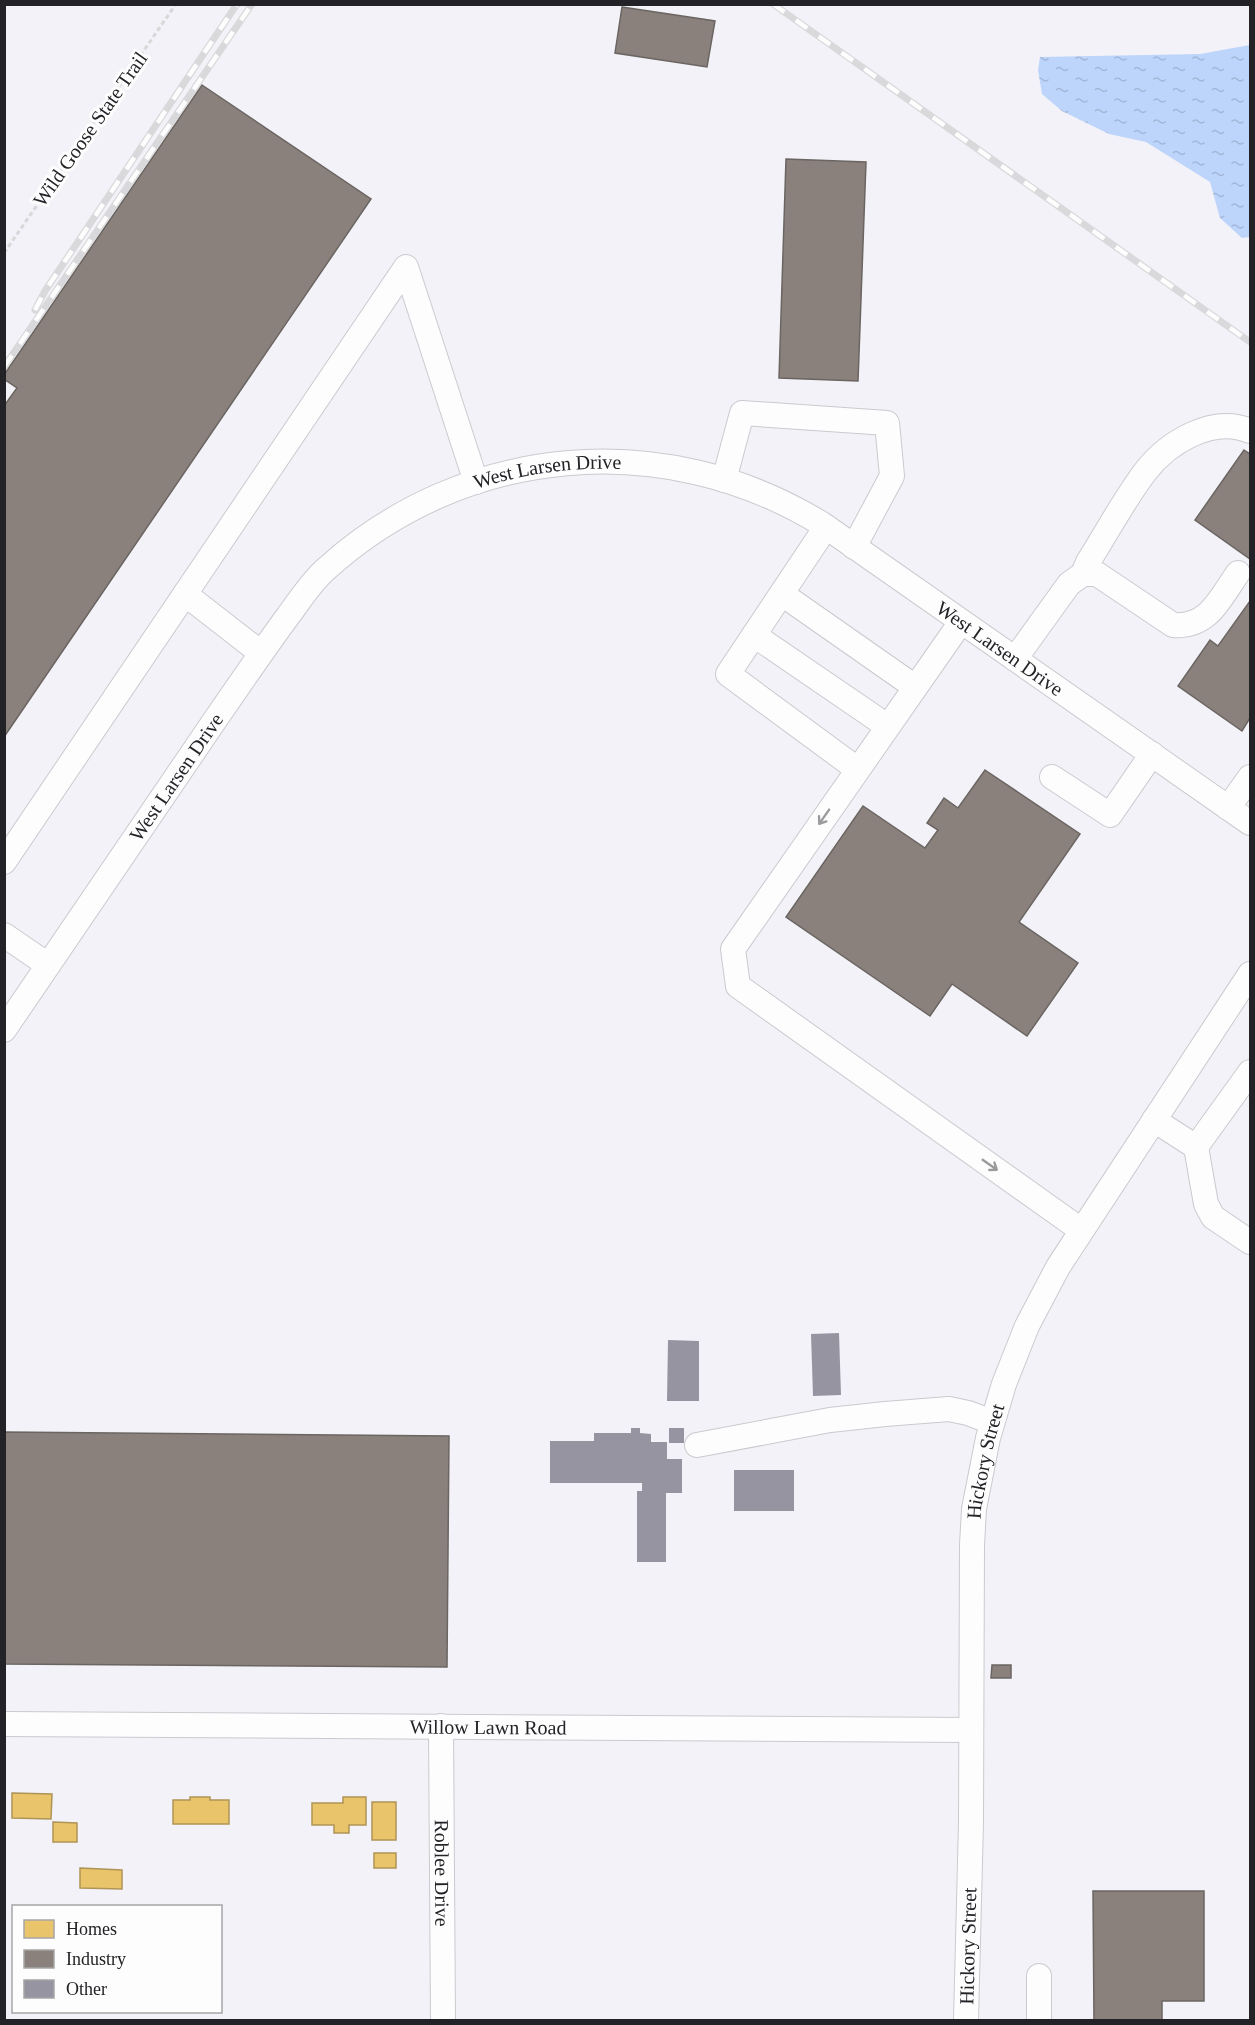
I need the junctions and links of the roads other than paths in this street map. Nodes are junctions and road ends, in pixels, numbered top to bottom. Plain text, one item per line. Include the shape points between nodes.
1 (1251, 431) edge
2 (724, 480) junction
3 (476, 482) junction
4 (826, 527) junction
5 (854, 547) junction
6 (1238, 573) dead end
7 (1083, 574) junction
8 (185, 594) junction
9 (782, 594) junction
10 (962, 622) junction
11 (754, 635) junction
12 (261, 653) junction
13 (1016, 659) junction
14 (915, 687) junction
15 (887, 726) junction
16 (1152, 754) junction
17 (857, 768) junction
18 (1052, 777) dead end
19 (1251, 777) edge
20 (1228, 808) junction
21 (1251, 824) edge
22 (4, 861) edge
23 (4, 935) edge
24 (48, 965) junction
25 (1251, 974) edge
26 (4, 1030) edge
27 (1251, 1072) edge
28 (1154, 1120) junction
29 (1196, 1148) junction
30 (1081, 1230) junction
31 (1251, 1242) edge
32 (992, 1422) junction
33 (697, 1445) dead end
34 (4, 1724) edge
35 (441, 1726) junction
36 (971, 1730) junction
37 (1039, 1976) dead end
38 (443, 2020) edge
39 (966, 2020) edge
40 (1039, 2020) edge

1 - 7 street via 1220,426 1199,431 1163,454 1146,470
2 - 3 street, West Larsen Drive via 659,465 602,461 546,465
2 - 4 street, West Larsen Drive via 782,502
2 - 5 street via 742,413 887,423 892,476
3 - 8 street via 405,267
3 - 12 street, West Larsen Drive via 419,505 345,552 317,578
4 - 5 street, West Larsen Drive
4 - 9 street
5 - 10 street, West Larsen Drive
6 - 7 street via 1209,614 1185,626 1173,625 1097,574
7 - 13 street via 1069,584
8 - 12 street
8 - 22 street
9 - 11 street
9 - 14 street
10 - 13 street, West Larsen Drive
10 - 14 street
11 - 15 street
11 - 17 street via 728,674
12 - 24 street, West Larsen Drive
13 - 16 street, West Larsen Drive
14 - 15 street
15 - 17 street
16 - 18 street via 1110,815
16 - 20 street, West Larsen Drive
17 -> 30 street via 733,949 738,986
19 - 20 street
20 - 21 street, West Larsen Drive
23 - 24 street
24 - 26 street, West Larsen Drive
25 - 28 street, Hickory Street
27 - 29 street
28 - 29 street
28 - 30 street, Hickory Street
29 - 31 street via 1206,1204 1214,1217
30 - 32 street, Hickory Street via 1027,1326
32 - 33 street via 949,1409 896,1413 830,1420
32 - 36 street, Hickory Street via 978,1483 972,1537
34 - 35 street, Willow Lawn Road
35 - 36 street, Willow Lawn Road
35 - 38 street, Roblee Drive
36 - 39 street, Hickory Street
37 - 40 street

